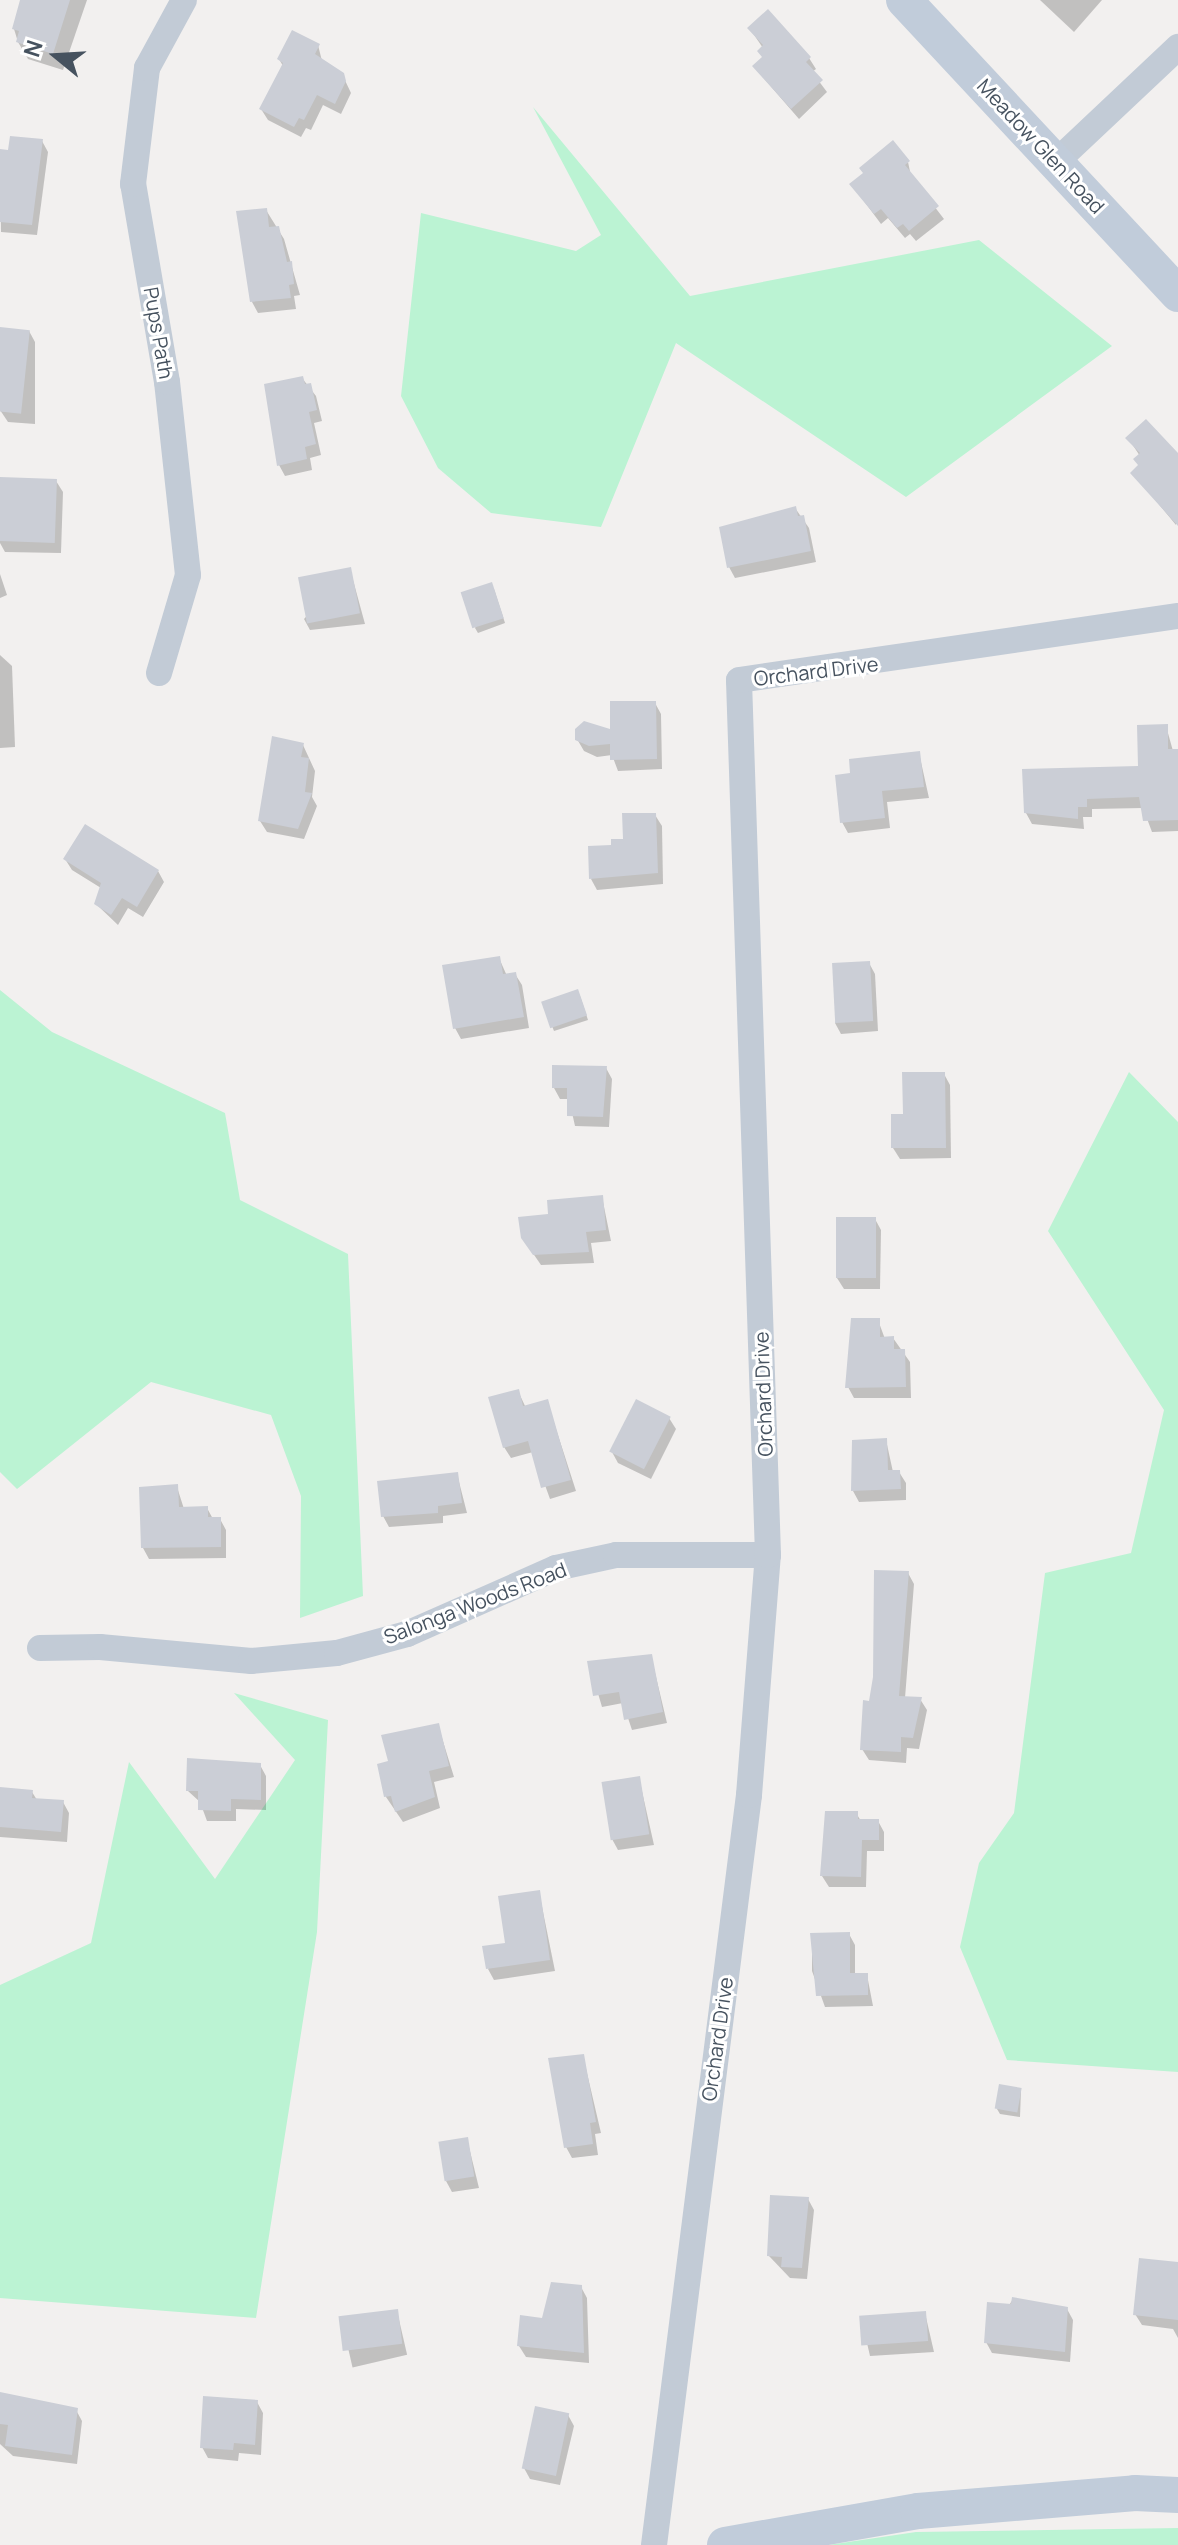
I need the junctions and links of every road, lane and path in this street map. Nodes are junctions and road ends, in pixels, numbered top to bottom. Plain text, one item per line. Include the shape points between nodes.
1 (184, 0) edge
2 (904, 0) edge
3 (1178, 47) edge
4 (1056, 162) junction
5 (1178, 294) edge
6 (1178, 616) edge
7 (159, 673) dead end
8 (768, 1555) junction
9 (40, 1648) dead end
10 (1178, 2495) edge
11 (654, 2545) edge
12 (725, 2545) edge

1 - 7 street, Pups Path via 147,68 133,184 167,382 188,575
2 - 4 main road, Meadow Glen Road
3 - 4 street
4 - 5 main road, Meadow Glen Road
6 - 8 street, Orchard Drive via 739,680
8 - 9 street, Salonga Woods Road via 616,1555 556,1568 407,1634 337,1653 251,1661 100,1647
8 - 11 street, Orchard Drive via 749,1795
10 - 12 main road via 1135,2493 918,2511

